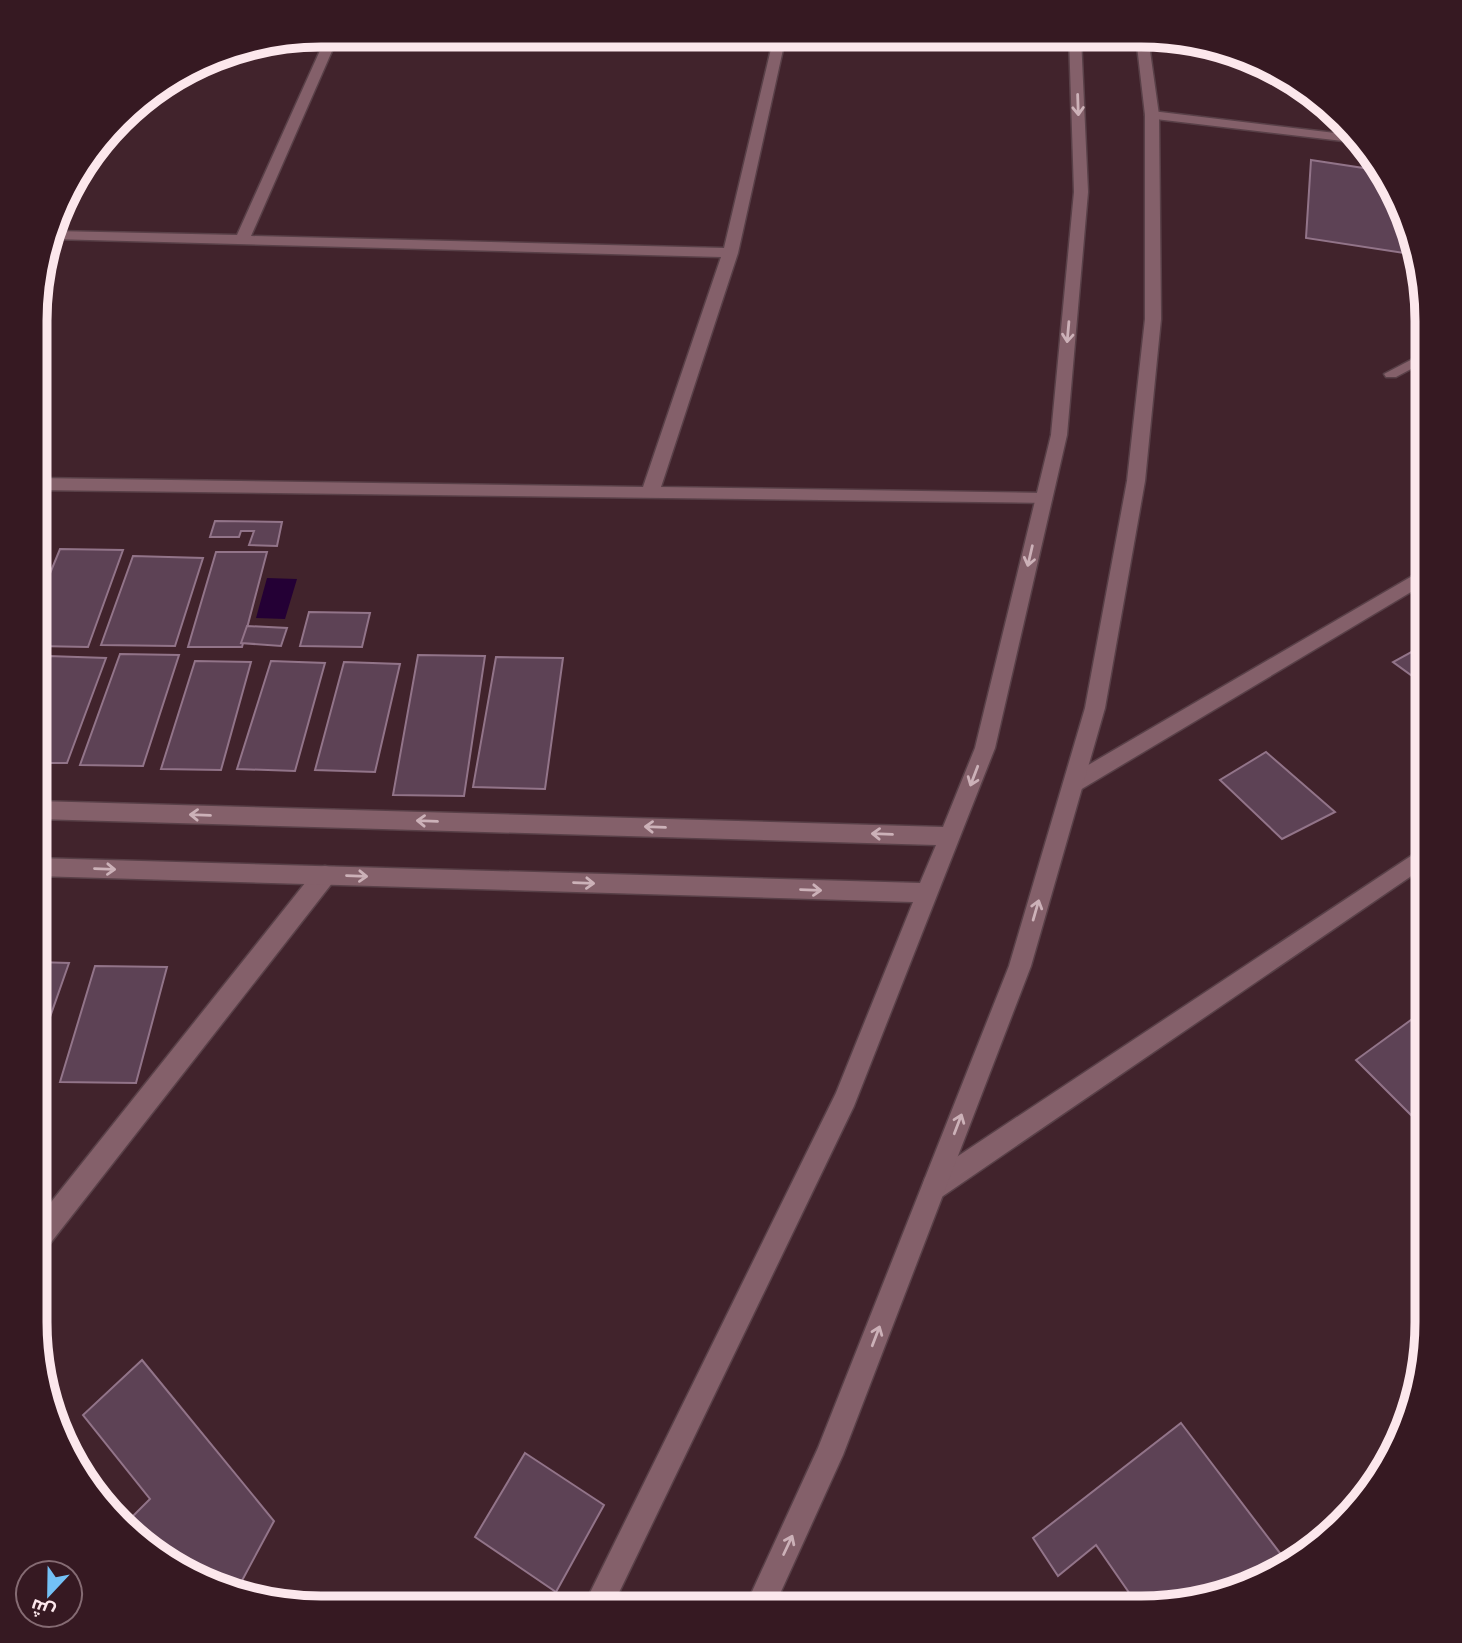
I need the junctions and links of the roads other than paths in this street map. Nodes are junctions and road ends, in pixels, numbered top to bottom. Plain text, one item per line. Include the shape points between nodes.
1 (328, 47) edge
2 (777, 47) edge
3 (1075, 47) edge
4 (1143, 47) edge
5 (1152, 115) junction
6 (1346, 139) edge
7 (61, 235) edge
8 (242, 240) junction
9 (730, 253) junction
10 (1415, 362) edge
11 (1391, 374) dead end
12 (47, 484) edge
13 (650, 493) junction
14 (1044, 499) junction
15 (1415, 582) edge
16 (1073, 784) junction
17 (47, 810) edge
18 (950, 835) junction
19 (1415, 862) edge
20 (47, 867) edge
21 (325, 875) junction
22 (927, 893) junction
23 (934, 1187) junction
24 (47, 1227) edge
25 (602, 1596) edge
26 (764, 1596) edge

1 - 8 street
2 - 9 street
3 -> 14 street via 1081,192 1059,435
4 - 5 street
5 - 6 street
5 - 16 street via 1153,319 1136,481 1095,708
7 - 8 street
8 - 9 street
9 - 13 street
10 - 11 lane
12 - 13 street
13 - 14 street
14 -> 18 street via 985,748
15 - 16 street
23 -> 16 street via 1020,966
18 -> 17 street
18 - 22 street
19 - 23 street
20 -> 21 street
21 -> 22 street
21 - 24 street
22 - 25 street via 846,1098
26 -> 23 street via 830,1455

